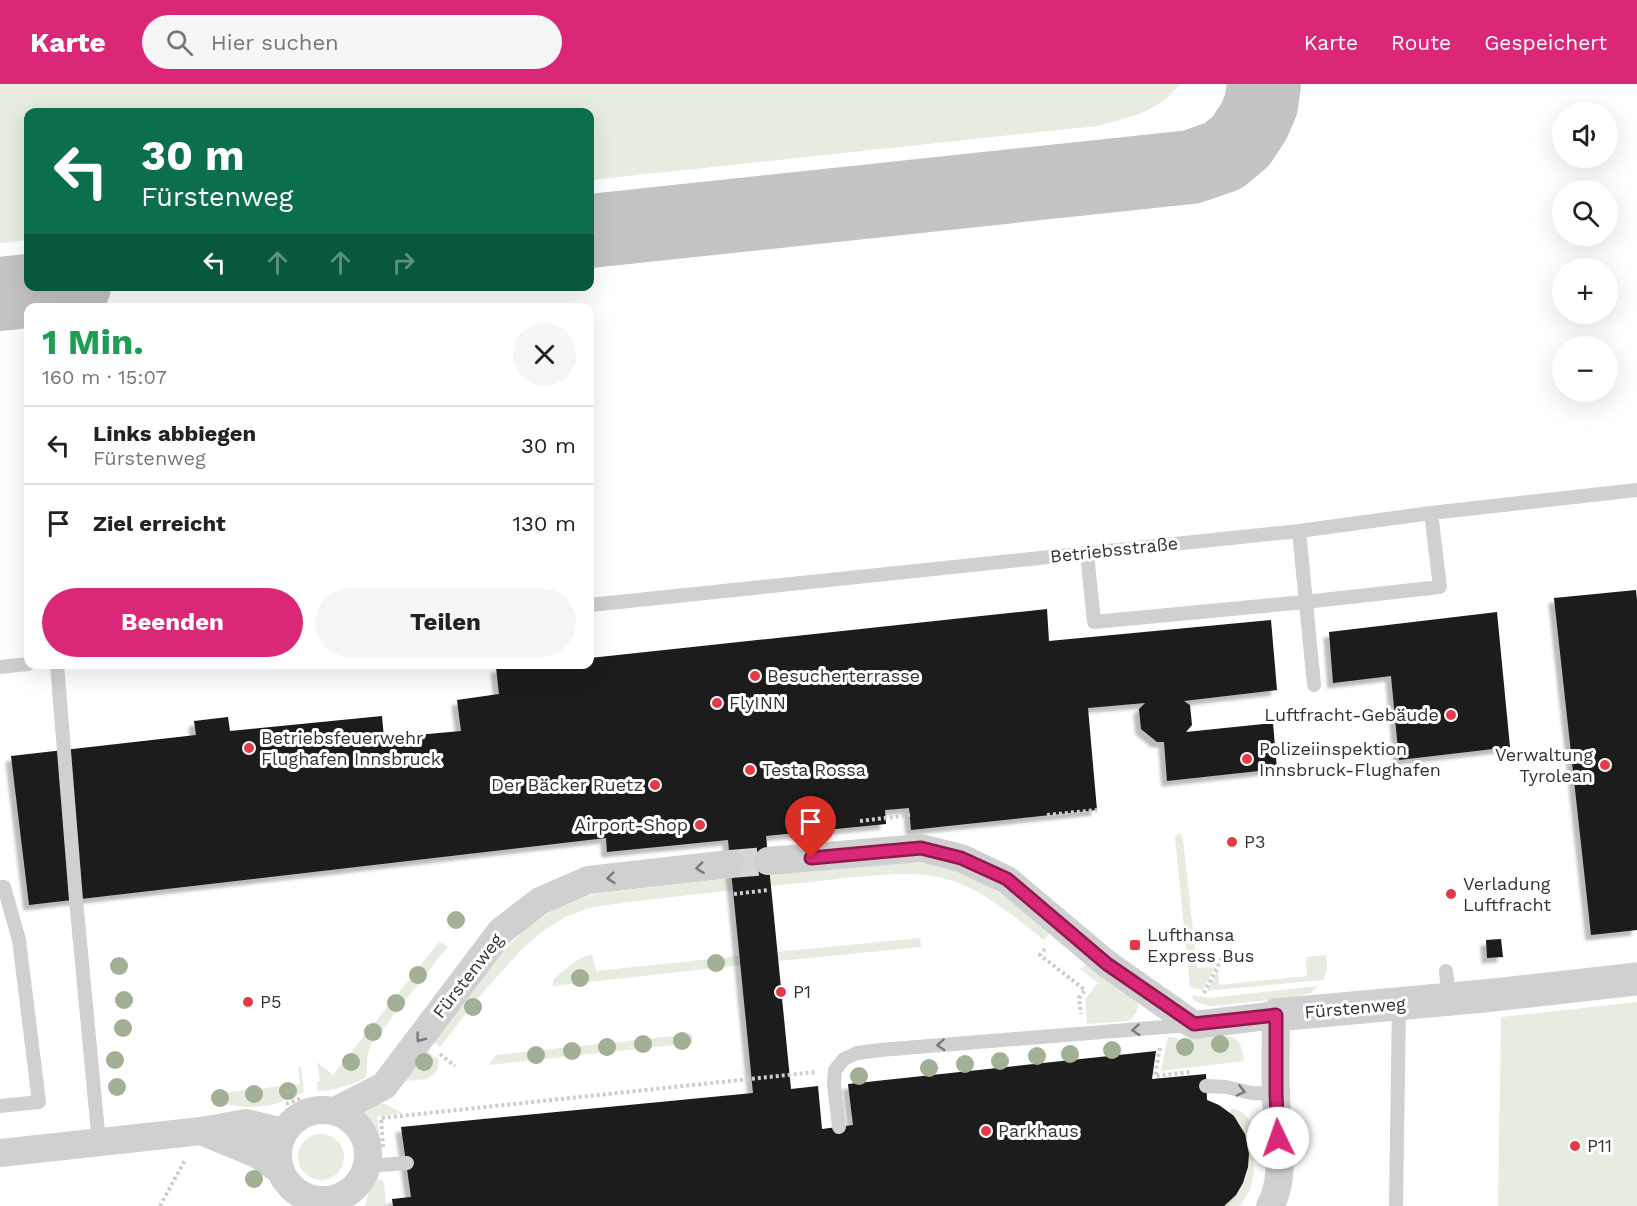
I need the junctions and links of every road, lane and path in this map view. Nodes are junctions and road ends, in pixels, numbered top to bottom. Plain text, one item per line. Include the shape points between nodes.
1 (1637, 490) edge
2 (1431, 513) junction
3 (1299, 531) junction
4 (1087, 553) junction
5 (1305, 603) junction
6 (594, 605) edge
7 (24, 664) edge
8 (0, 667) edge
9 (57, 669) edge
10 (1314, 686) dead end
11 (1097, 810) dead end
12 (910, 815) dead end
13 (1047, 815) dead end
14 (825, 816) dead end
15 (818, 817) dead end
16 (860, 821) dead end
17 (826, 824) dead end
18 (819, 825) dead end
19 (768, 861) tunnel mouth
20 (730, 864) tunnel mouth
21 (0, 887) edge
22 (762, 891) dead end
23 (734, 894) dead end
24 (1049, 944) dead end
25 (1225, 952) dead end
26 (1637, 979) edge
27 (1204, 993) dead end
28 (1079, 998) dead end
29 (1399, 1003) junction
30 (1276, 1015) junction
31 (1194, 1024) junction
32 (1161, 1046) dead end
33 (1155, 1076) dead end
34 (771, 1077) dead end
35 (1206, 1086) dead end
36 (1276, 1094) junction
37 (0, 1106) edge
38 (335, 1111) junction
39 (839, 1127) dead end
40 (201, 1131) junction
41 (284, 1132) junction
42 (99, 1143) junction
43 (0, 1153) edge
44 (375, 1161) junction
45 (407, 1163) dead end
46 (281, 1171) junction
47 (341, 1201) edge
48 (160, 1206) edge
49 (1270, 1206) edge
50 (1396, 1206) edge

1 - 2 lane, Betriebsstraße
2 - 3 lane, Betriebsstraße
2 - 5 lane via 1440,587
3 - 4 lane, Betriebsstraße
3 - 5 lane
4 - 5 lane via 1094,622
4 - 6 lane, Betriebsstraße
5 - 10 lane
7 - 8 lane
9 - 42 lane
11 - 13 path
12 - 16 path
14 - 17 path
15 - 18 path
19 - 31 street via 921,848 961,858 1007,879 1107,964
20 -> 38 street, Fürstenweg via 588,880 540,901 501,932 384,1086
21 - 37 lane via 4,887 19,940 39,1102
22 - 23 path
24 - 28 path via 1040,955 1086,990
25 - 27 path
26 - 29 street, Fürstenweg via 1448,985
29 - 30 street, Fürstenweg
29 - 50 lane
30 - 31 street, Fürstenweg
30 - 36 street
31 -> 39 lane via 857,1053 844,1059 835,1070
32 - 33 path
34 - 44 path via 381,1118
35 -> 36 lane
36 - 49 street via 1279,1179
38 - 41 street via 304,1114
38 - 44 street via 357,1125
40 - 41 street via 246,1123
40 - 42 street
40 - 46 street via 257,1154
40 - 48 path
41 - 46 street via 278,1151
42 - 43 street
44 - 45 lane
44 - 47 street
46 - 47 street via 298,1193

